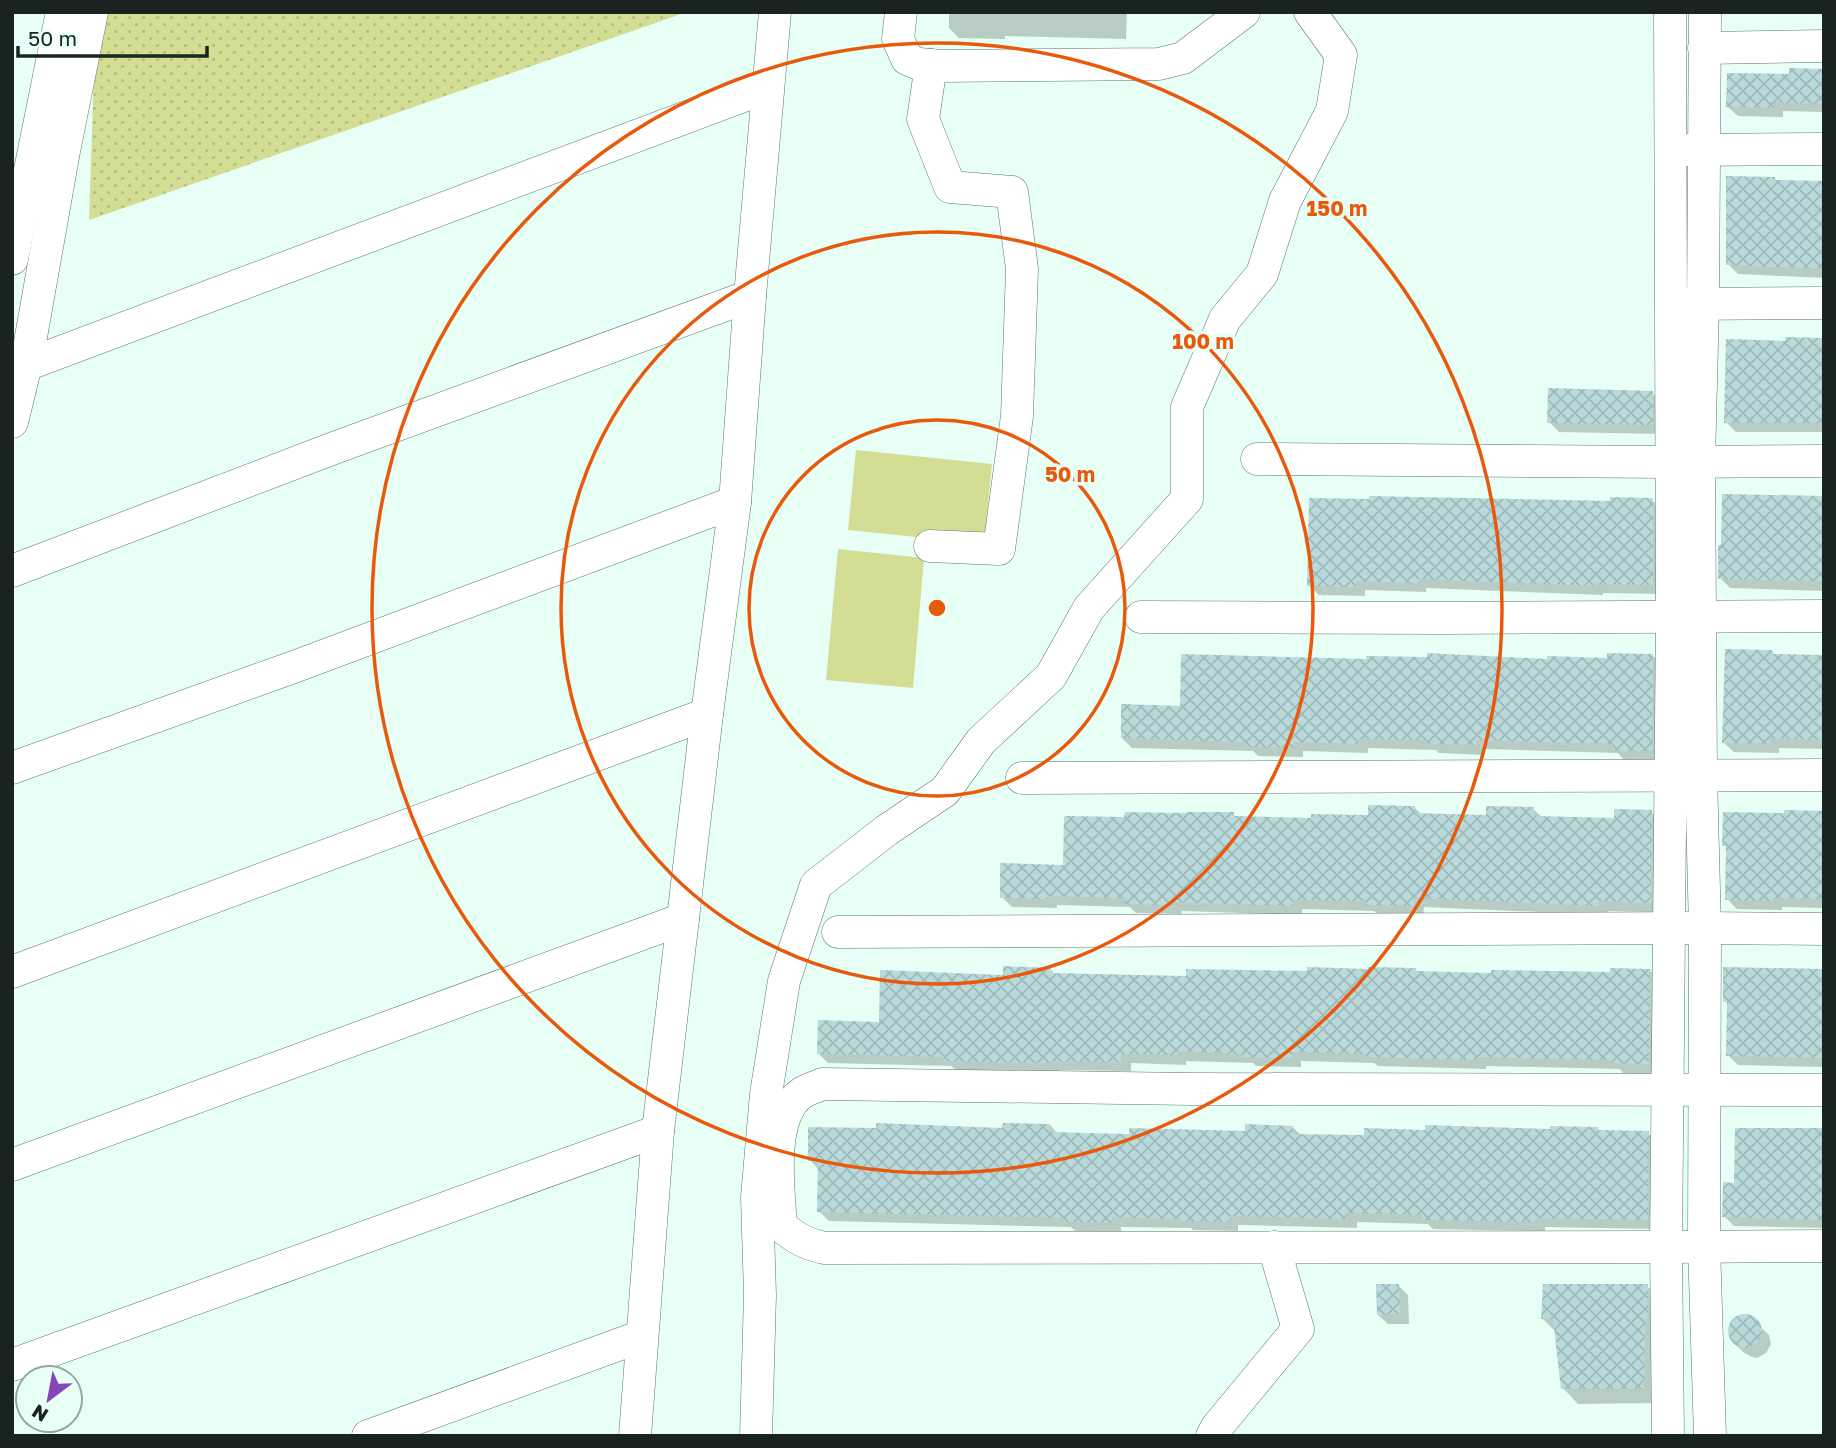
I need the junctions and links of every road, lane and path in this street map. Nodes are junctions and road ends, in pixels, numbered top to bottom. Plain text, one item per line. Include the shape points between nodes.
1 (62, 12) edge
2 (92, 12) edge
3 (775, 12) edge
4 (901, 12) edge
5 (1244, 12) edge
6 (1310, 12) edge
7 (1670, 12) edge
8 (1705, 12) edge
9 (1824, 46) edge
10 (1704, 48) junction
11 (931, 65) junction
12 (767, 87) junction
13 (1703, 149) junction
14 (1824, 149) edge
15 (1671, 150) junction
16 (64, 151) junction
17 (22, 158) edge
18 (12, 260) edge
19 (750, 296) junction
20 (1670, 303) junction
21 (1824, 303) edge
22 (1703, 305) junction
23 (19, 366) edge
24 (12, 422) edge
25 (1257, 459) dead end
26 (1824, 461) edge
27 (1685, 462) junction
28 (735, 502) junction
29 (930, 545) dead end
30 (12, 571) edge
31 (1824, 616) edge
32 (1141, 617) dead end
33 (1686, 617) junction
34 (707, 714) junction
35 (12, 768) edge
36 (1701, 775) junction
37 (1824, 775) edge
38 (1670, 777) junction
39 (1022, 778) dead end
40 (683, 919) junction
41 (1705, 928) junction
42 (1669, 929) junction
43 (1824, 929) edge
44 (838, 932) dead end
45 (12, 972) edge
46 (1704, 1090) junction
47 (1824, 1090) edge
48 (1668, 1091) junction
49 (658, 1132) junction
50 (12, 1165) edge
51 (1704, 1246) junction
52 (1824, 1246) edge
53 (1274, 1247) junction
54 (1666, 1247) junction
55 (642, 1336) junction
56 (17, 1363) edge
57 (12, 1392) edge
58 (368, 1436) edge
59 (635, 1436) edge
60 (756, 1436) edge
61 (1212, 1436) edge
62 (1668, 1436) edge
63 (1710, 1436) edge

1 - 17 street
2 - 16 street
3 - 12 street
4 - 11 street via 898,39 902,51 907,59
5 - 11 street via 1183,58 1159,64
6 - 60 street via 1341,55 1332,111 1285,201 1262,274 1225,319 1187,407 1187,499 1089,608 1051,676 981,741 945,791 816,885 784,981 766,1094 757,1197
7 - 15 street
8 - 10 street
9 - 10 street
10 - 13 street
11 - 29 street via 923,119 950,187 1012,192 1022,269 1017,416 999,549
12 - 19 street
12 - 23 street
13 - 14 street
13 - 15 street
13 - 22 street
15 - 20 street
16 - 17 street
16 - 23 street
17 - 18 street
19 - 28 street
19 - 30 street via 334,447
20 - 22 street
20 - 27 street
21 - 22 street
22 - 27 street
23 - 24 street
25 - 27 street
26 - 27 street
27 - 33 street
28 - 34 street
28 - 35 street
31 - 33 street
32 - 33 street
33 - 36 street
33 - 38 street
34 - 40 street
34 - 45 street
36 - 37 street
36 - 38 street
36 - 41 street
38 - 39 street
38 - 42 street
40 - 49 street
40 - 50 street
41 - 42 street
41 - 43 street
41 - 46 street
42 - 44 street
42 - 48 street
46 - 47 street
46 - 48 street
46 - 51 street
48 - 53 street via 823,1084 802,1093 781,1130 781,1226 808,1244 825,1248
48 - 54 street
49 - 55 street
49 - 56 street
51 - 52 street
51 - 54 street
51 - 63 street
53 - 54 street
53 - 61 street via 1298,1329
54 - 62 street
55 - 58 street
55 - 59 street
56 - 57 street

